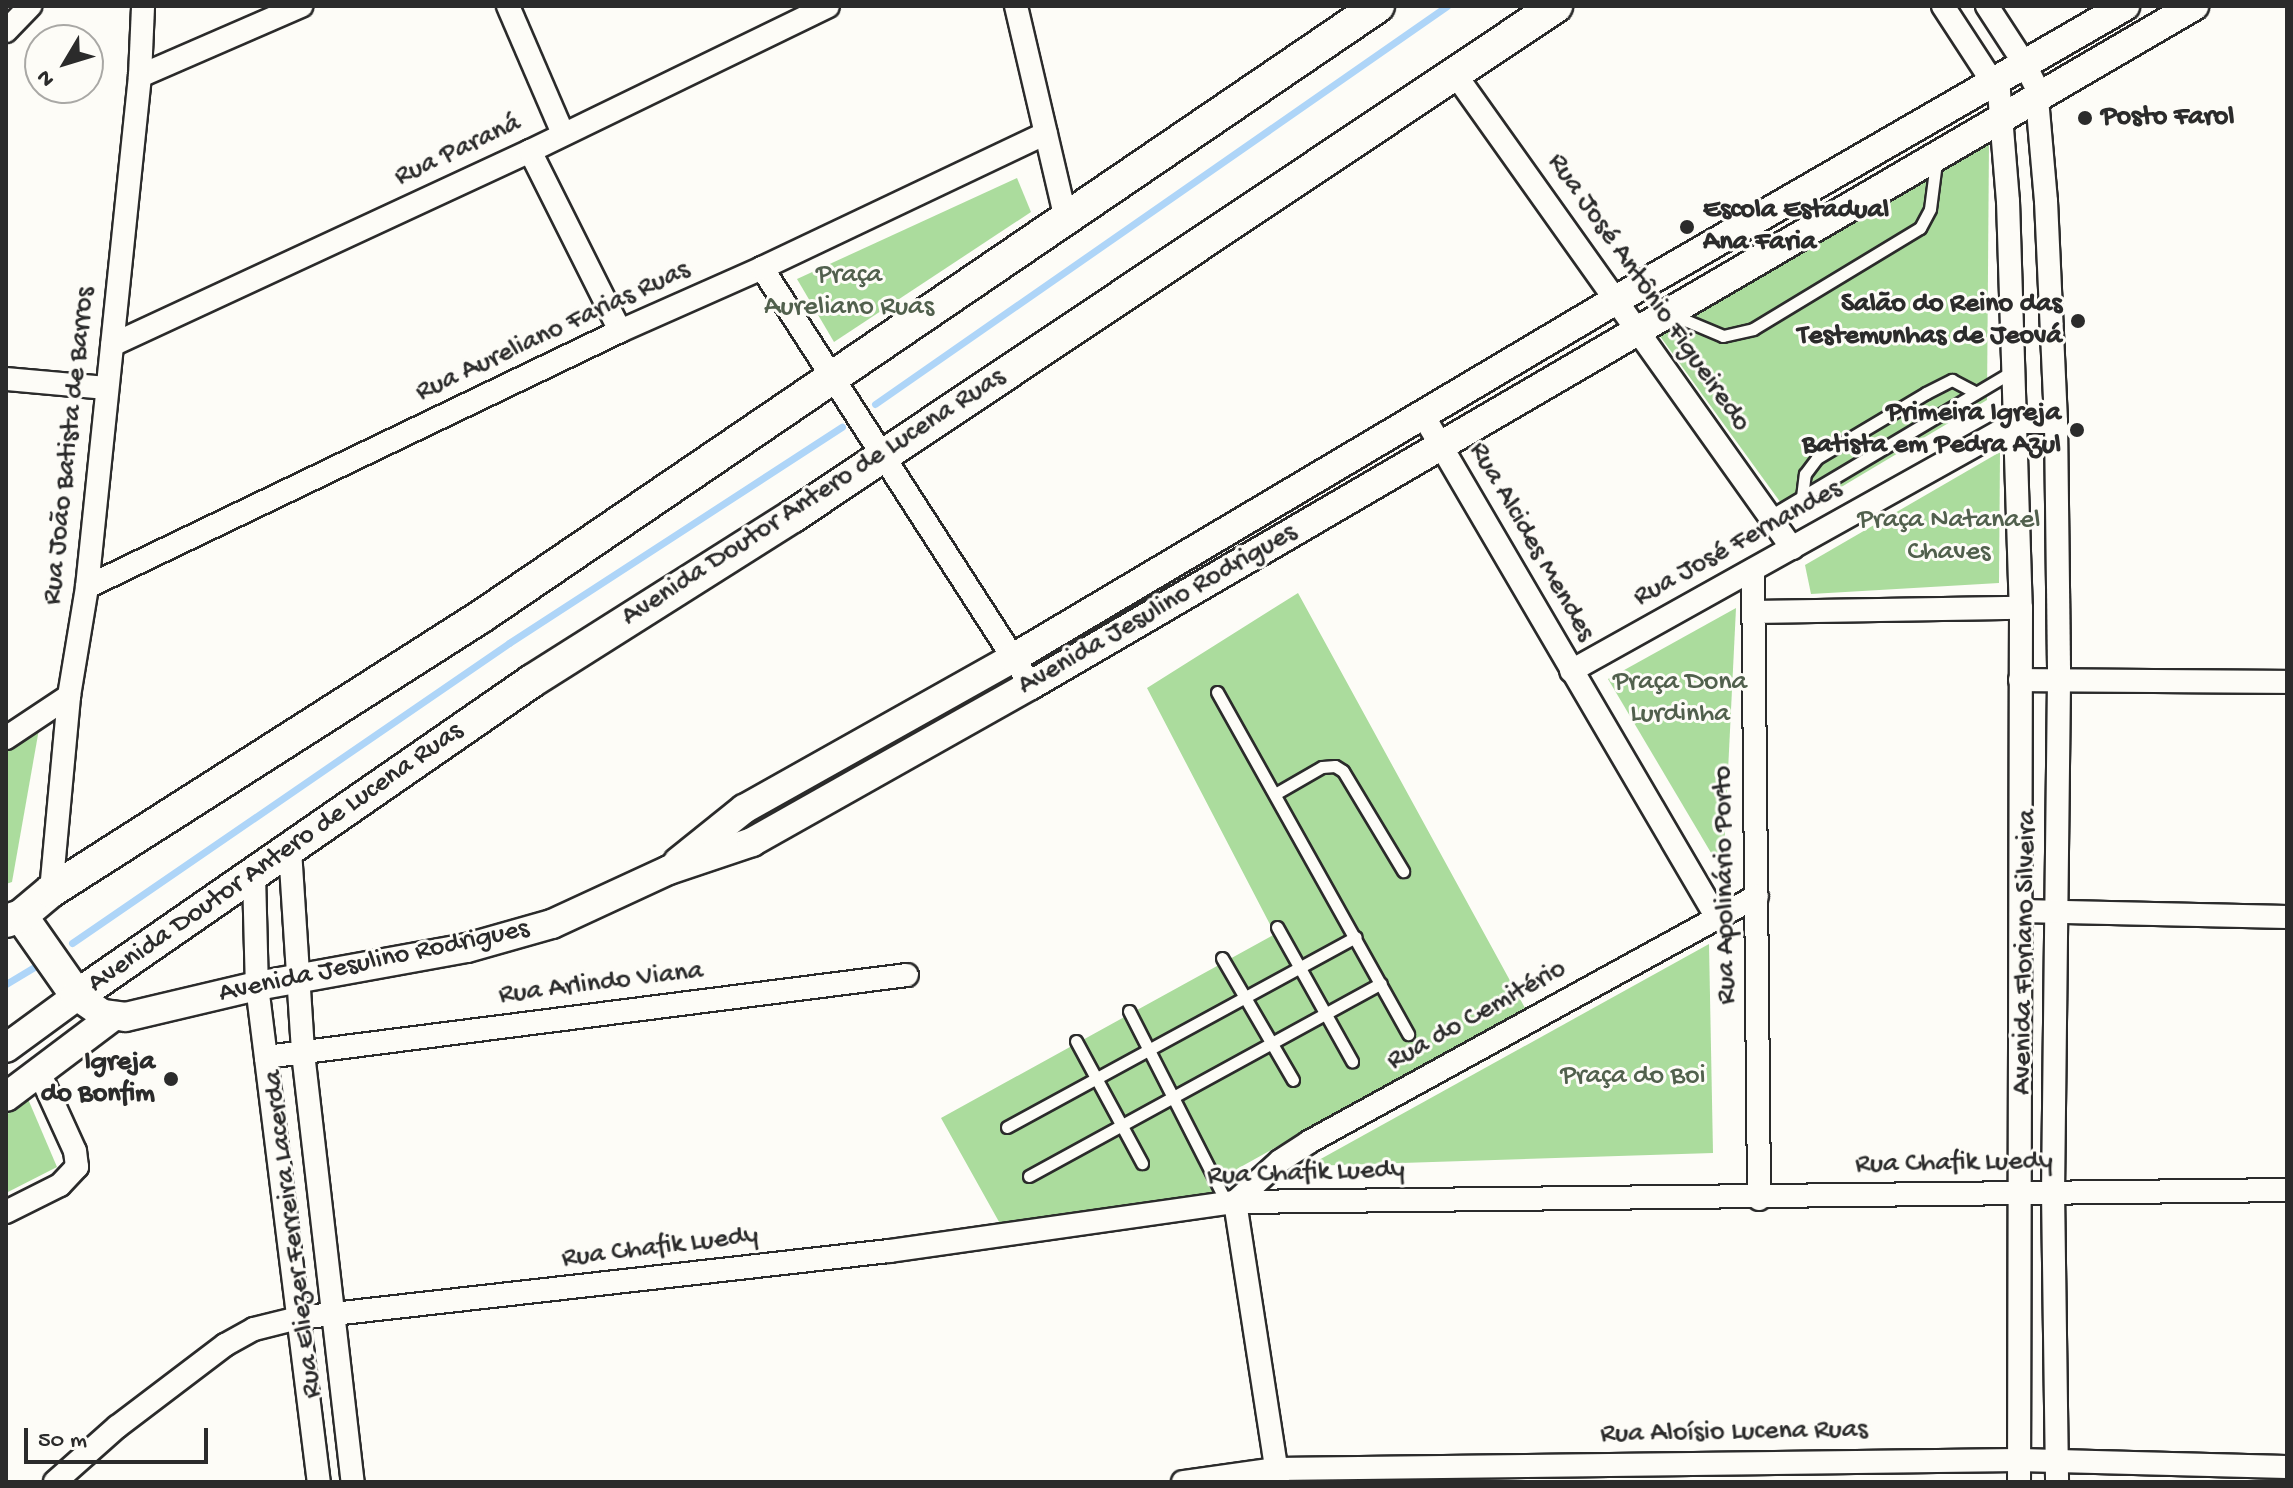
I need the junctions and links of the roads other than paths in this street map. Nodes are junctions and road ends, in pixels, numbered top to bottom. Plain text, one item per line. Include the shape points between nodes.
1 (30, 6) edge
2 (143, 6) edge
3 (301, 6) edge
4 (508, 6) edge
5 (828, 6) edge
6 (1016, 6) edge
7 (1378, 6) edge
8 (1556, 6) edge
9 (1943, 6) edge
10 (1987, 6) edge
11 (2125, 6) edge
12 (2194, 6) edge
13 (6, 31) edge
14 (2024, 63) junction
15 (1455, 74) junction
16 (140, 76) junction
17 (1993, 81) junction
18 (2038, 98) junction
19 (2002, 119) junction
20 (1046, 133) junction
21 (563, 134) junction
22 (530, 151) junction
23 (1936, 156) junction
24 (2008, 201) junction
25 (2046, 201) junction
26 (1066, 219) junction
27 (762, 268) junction
28 (1616, 300) junction
29 (1668, 313) junction
30 (620, 331) junction
31 (1638, 332) junction
32 (112, 345) junction
33 (2015, 370) junction
34 (835, 378) junction
35 (6, 379) edge
36 (107, 388) junction
37 (1976, 393) junction
38 (1423, 415) junction
39 (2017, 422) junction
40 (2056, 422) junction
41 (1440, 444) junction
42 (883, 454) junction
43 (1802, 497) junction
44 (1770, 516) junction
45 (1792, 548) junction
46 (1753, 570) junction
47 (87, 587) junction
48 (2021, 608) junction
49 (1753, 612) junction
50 (1013, 658) junction
51 (1571, 671) junction
52 (2020, 680) junction
53 (2059, 681) junction
54 (2287, 682) edge
55 (1031, 685) junction
56 (1217, 692) dead end
57 (69, 696) junction
58 (6, 738) edge
59 (1275, 794) junction
60 (290, 850) junction
61 (669, 870) junction
62 (1403, 871) dead end
63 (254, 875) junction
64 (51, 891) junction
65 (1757, 896) junction
66 (2021, 911) junction
67 (2057, 914) junction
68 (2287, 917) edge
69 (1717, 918) junction
70 (10, 920) edge
71 (1277, 927) dead end
72 (1356, 937) junction
73 (1222, 958) dead end
74 (1299, 968) junction
75 (907, 975) dead end
76 (298, 979) junction
77 (1381, 983) junction
78 (257, 986) junction
79 (77, 996) junction
80 (1245, 997) junction
81 (1129, 1011) dead end
82 (1324, 1013) junction
83 (112, 1017) junction
84 (1408, 1034) dead end
85 (1076, 1041) dead end
86 (1271, 1043) junction
87 (6, 1048) edge
88 (1149, 1049) junction
89 (303, 1053) junction
90 (266, 1057) junction
91 (1352, 1061) dead end
92 (39, 1072) junction
93 (1096, 1078) junction
94 (1293, 1080) dead end
95 (1173, 1096) junction
96 (6, 1097) edge
97 (1121, 1125) junction
98 (1007, 1127) dead end
99 (1142, 1163) dead end
100 (1029, 1176) dead end
101 (2287, 1190) edge
102 (2019, 1191) junction
103 (2053, 1191) junction
104 (1759, 1199) junction
105 (1231, 1202) junction
106 (6, 1212) edge
107 (334, 1317) junction
108 (298, 1318) junction
109 (2287, 1467) edge
110 (2019, 1471) edge
111 (2057, 1472) edge
112 (1277, 1476) edge
113 (55, 1482) edge
114 (319, 1482) edge
115 (353, 1482) edge
116 (1183, 1482) edge

1 - 13 street
2 - 16 street, Rua João Batista de Barros
3 - 16 street
4 - 21 street
5 - 21 street, Rua Paraná
6 - 20 street
7 - 26 main road
8 - 15 main road, Avenida Doutor Antero de Lucena Ruas
9 - 17 street
10 - 14 street, Avenida Floriano Silveira
11 - 14 street
12 - 18 street
14 - 17 street
14 - 18 street, Avenida Floriano Silveira
15 - 28 street, Rua José Antônio Figueiredo
15 - 42 main road, Avenida Doutor Antero de Lucena Ruas
16 - 32 street, Rua João Batista de Barros
17 - 19 street, Avenida Floriano Silveira
17 - 28 street
18 - 19 street
18 - 25 street, Avenida Floriano Silveira
19 - 23 street
19 - 24 street, Avenida Floriano Silveira
20 - 26 street
20 - 27 street, Rua Aureliano Farias Ruas
21 - 22 street, Rua Paraná
22 - 30 street
22 - 32 street, Rua Paraná
23 - 29 street
23 - 29 lane via 1930,209 1920,228 1753,329 1723,336
24 - 25 street
24 - 33 street, Avenida Floriano Silveira
25 - 40 street, Avenida Floriano Silveira
26 - 34 main road
27 - 30 street, Rua Aureliano Farias Ruas
27 - 34 street
28 - 31 street, Rua José Antônio Figueiredo
28 - 38 street, Avenida Jesulino Rodrigues
29 - 31 street
30 - 47 street, Rua Aureliano Farias Ruas
31 - 41 street, Avenida Jesulino Rodrigues
31 - 44 street, Rua José Antônio Figueiredo
32 - 36 street, Rua João Batista de Barros
33 - 37 lane
33 - 39 street, Avenida Floriano Silveira
34 - 42 street
34 - 64 main road via 482,616
35 - 36 street
36 - 47 street, Rua João Batista de Barros
37 - 43 lane
37 - 43 lane via 1952,380 1817,458 1805,474
38 - 41 street, Rua Alcides Mendes
38 - 50 street, Avenida Jesulino Rodrigues
39 - 40 street
39 - 45 street, Rua José Fernandes
39 - 48 street, Avenida Floriano Silveira
40 - 53 street, Avenida Floriano Silveira
41 - 51 street, Rua Alcides Mendes
41 - 55 street, Avenida Jesulino Rodrigues
42 - 50 street
42 - 60 main road, Avenida Doutor Antero de Lucena Ruas via 532,681
43 - 44 lane
44 - 45 street, Rua José Antônio Figueiredo
45 - 46 street, Rua José Fernandes
46 - 49 street, Rua Apolinário Porto
46 - 51 street, Rua José Fernandes
47 - 57 street, Rua João Batista de Barros
48 - 49 street
48 - 52 street, Avenida Floriano Silveira
49 - 65 street, Rua Apolinário Porto
50 - 55 street
50 - 61 street, Avenida Jesulino Rodrigues via 744,809
51 - 69 street, Rua Alcides Mendes
52 - 53 street
52 - 66 street, Avenida Floriano Silveira
53 - 54 street
53 - 67 street, Avenida Floriano Silveira
55 - 61 street, Avenida Jesulino Rodrigues via 752,842
56 - 59 lane
57 - 58 street
57 - 64 street, Rua João Batista de Barros
59 - 62 lane via 1322,767 1335,766
59 - 72 lane
60 - 63 main road, Avenida Doutor Antero de Lucena Ruas
60 - 76 street, Rua Eliezer Ferreira Lacerda
61 - 76 street, Avenida Jesulino Rodrigues via 579,913 514,936
63 - 78 street, Rua Eliezer Ferreira Lacerda
63 - 79 main road, Avenida Doutor Antero de Lucena Ruas
64 - 70 main road
65 - 69 street, Rua do Cemitério
65 - 104 street, Rua Apolinário Porto
66 - 67 street
66 - 102 street, Avenida Floriano Silveira
67 - 68 street
67 - 103 street, Avenida Floriano Silveira
69 - 105 street, Rua do Cemitério via 1309,1142
70 - 79 main road
71 - 74 lane
72 - 74 lane
72 - 77 lane
73 - 80 lane
74 - 80 lane
74 - 82 lane
75 - 89 street, Rua Arlindo Viana
76 - 78 street, Avenida Jesulino Rodrigues
76 - 89 street, Rua Eliezer Ferreira Lacerda
77 - 82 lane
77 - 84 lane
78 - 83 street, Avenida Jesulino Rodrigues
78 - 90 street, Rua Eliezer Ferreira Lacerda
79 - 83 street
79 - 87 street
80 - 86 lane
80 - 88 lane
81 - 88 lane
82 - 86 lane
82 - 91 lane
83 - 92 street
85 - 93 lane
86 - 94 lane
86 - 95 lane
88 - 93 lane
88 - 95 lane
89 - 90 street, Rua Arlindo Viana
89 - 107 street, Rua Eliezer Ferreira Lacerda
90 - 108 street, Rua Eliezer Ferreira Lacerda
92 - 96 street
92 - 106 street via 75,1151 77,1167 60,1185
93 - 97 lane
93 - 98 lane
95 - 97 lane
95 - 105 lane
97 - 99 lane
97 - 100 lane
101 - 103 street, Rua Chafik Luedy
102 - 103 street, Rua Chafik Luedy
102 - 104 street, Rua Chafik Luedy
102 - 110 street, Avenida Floriano Silveira
103 - 111 street, Avenida Floriano Silveira
104 - 105 street, Rua Chafik Luedy
105 - 107 street, Rua Chafik Luedy via 889,1251
105 - 112 street
107 - 108 street, Rua Chafik Luedy
107 - 115 street, Rua Eliezer Ferreira Lacerda
108 - 113 street, Rua Chafik Luedy via 254,1329 225,1345
108 - 114 street, Rua Eliezer Ferreira Lacerda
109 - 111 street, Rua Aloísio Lucena Ruas
110 - 111 street, Rua Aloísio Lucena Ruas
110 - 112 street, Rua Aloísio Lucena Ruas
112 - 116 street, Rua Aloísio Lucena Ruas

